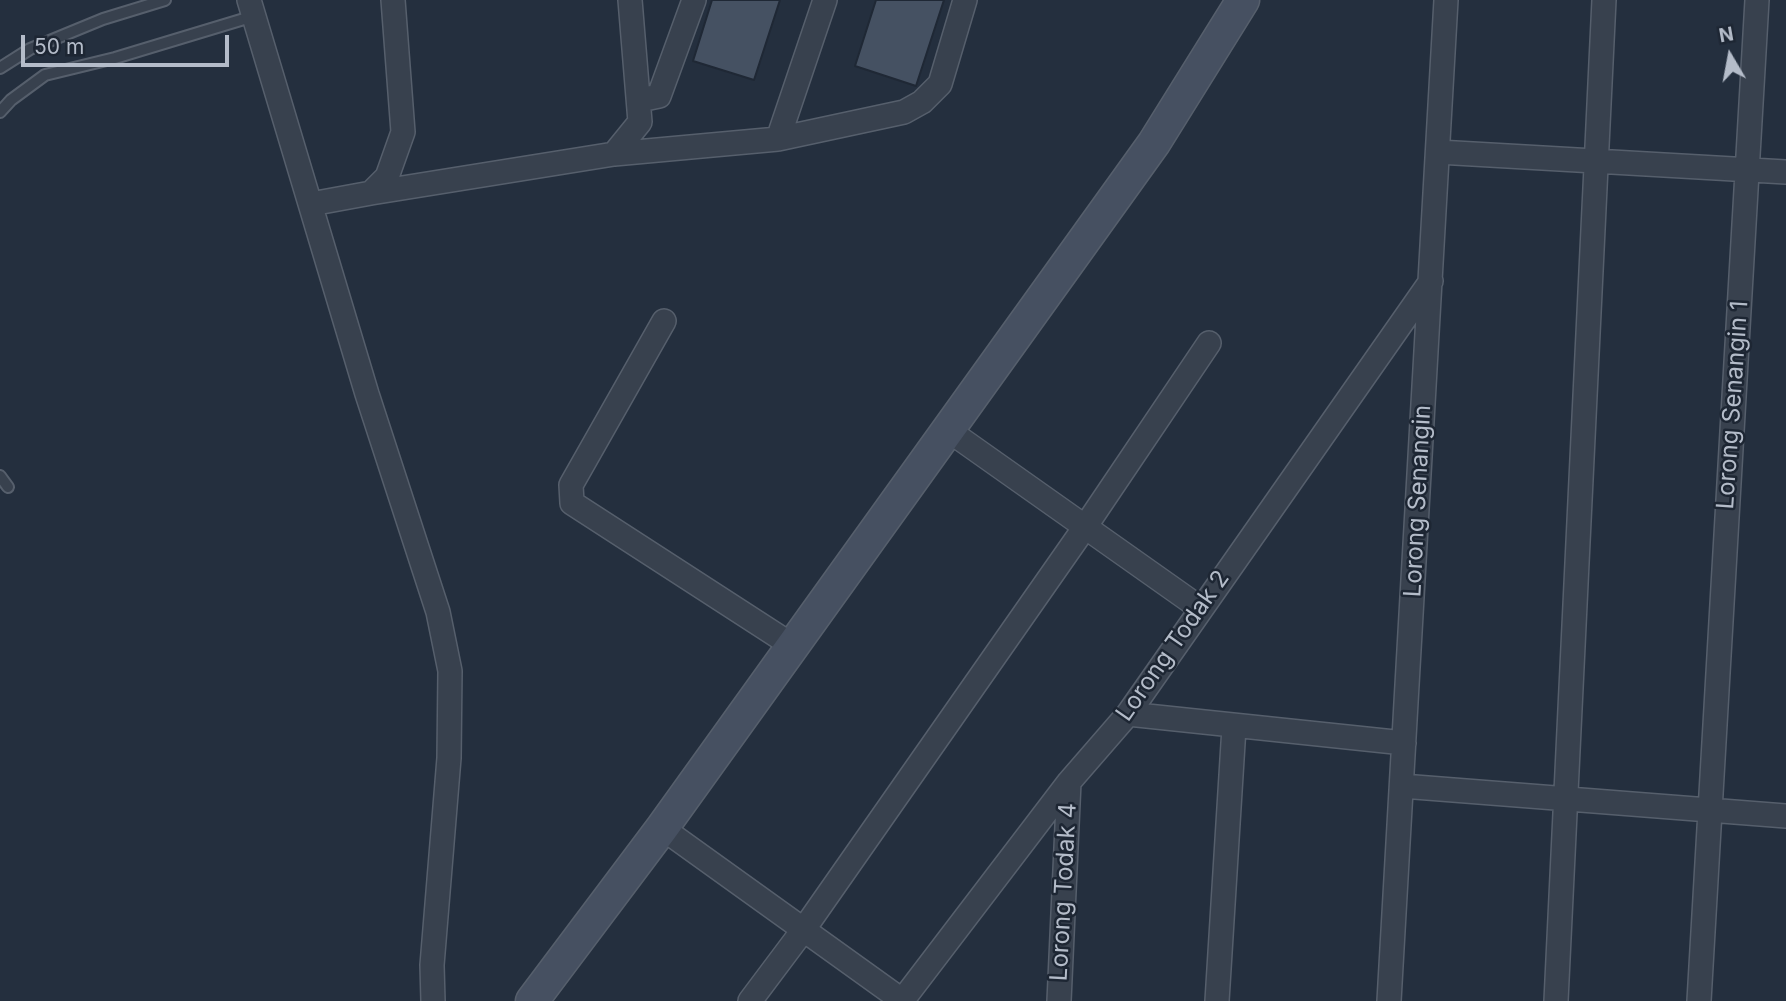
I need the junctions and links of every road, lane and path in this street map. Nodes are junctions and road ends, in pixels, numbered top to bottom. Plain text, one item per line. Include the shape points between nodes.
1 (165, 0) edge
2 (393, 0) edge
3 (630, 0) edge
4 (694, 0) edge
5 (825, 0) edge
6 (965, 0) edge
7 (1243, 0) edge
8 (1446, 0) edge
9 (1604, 0) edge
10 (1757, 0) edge
11 (251, 8) edge
12 (0, 68) edge
13 (640, 100) junction
14 (0, 112) edge
15 (778, 139) junction
16 (1438, 152) junction
17 (614, 154) junction
18 (1594, 161) junction
19 (1747, 169) junction
20 (1786, 172) edge
21 (371, 193) junction
22 (311, 204) junction
23 (1431, 281) junction
24 (664, 321) dead end
25 (1209, 343) dead end
26 (948, 430) junction
27 (0, 476) edge
28 (8, 487) dead end
29 (1085, 527) junction
30 (1200, 608) junction
31 (793, 646) junction
32 (1128, 714) junction
33 (1234, 727) junction
34 (1404, 743) junction
35 (1069, 782) junction
36 (1402, 786) junction
37 (1567, 799) junction
38 (1708, 810) junction
39 (1786, 816) edge
40 (662, 828) junction
41 (804, 929) junction
42 (903, 1000) edge
43 (433, 1001) edge
44 (533, 1001) edge
45 (750, 1001) edge
46 (1059, 1001) edge
47 (1217, 1001) edge
48 (1390, 1001) edge
49 (1556, 1001) edge
50 (1699, 1001) edge

1 - 12 lane via 42,44
2 - 21 street via 403,132 387,177
3 - 13 street
4 - 13 street via 659,96
5 - 15 street
6 - 15 street via 940,84 922,102 904,112
7 - 26 street via 1154,143
8 - 16 street, Lorong Senangin
9 - 18 street
10 - 19 street, Lorong Senangin 1
11 - 14 lane via 115,58 45,75
11 - 22 street
13 - 17 street via 640,122
15 - 17 street
16 - 18 street
16 - 23 street, Lorong Senangin
17 - 21 street
18 - 19 street
18 - 37 street
19 - 20 street
19 - 38 street, Lorong Senangin 1
21 - 22 street
22 - 43 street via 438,612 450,671
23 - 30 street, Lorong Todak 2
23 - 34 street, Lorong Senangin
24 - 31 street via 571,485 572,503
25 - 29 street
26 - 29 street
26 - 31 street
27 - 28 lane
29 - 30 street
29 - 41 street
30 - 32 street, Lorong Todak 2
31 - 40 street
32 - 33 street
32 - 35 street, Lorong Todak 2
33 - 34 street
33 - 47 street
34 - 36 street, Lorong Senangin
35 - 42 street, Lorong Todak 2
35 - 46 street, Lorong Todak 4
36 - 37 street
36 - 48 street, Lorong Senangin
37 - 38 street
37 - 49 street
38 - 39 street
38 - 50 street, Lorong Senangin 1
40 - 41 street
40 - 44 street
41 - 42 street
41 - 45 street

